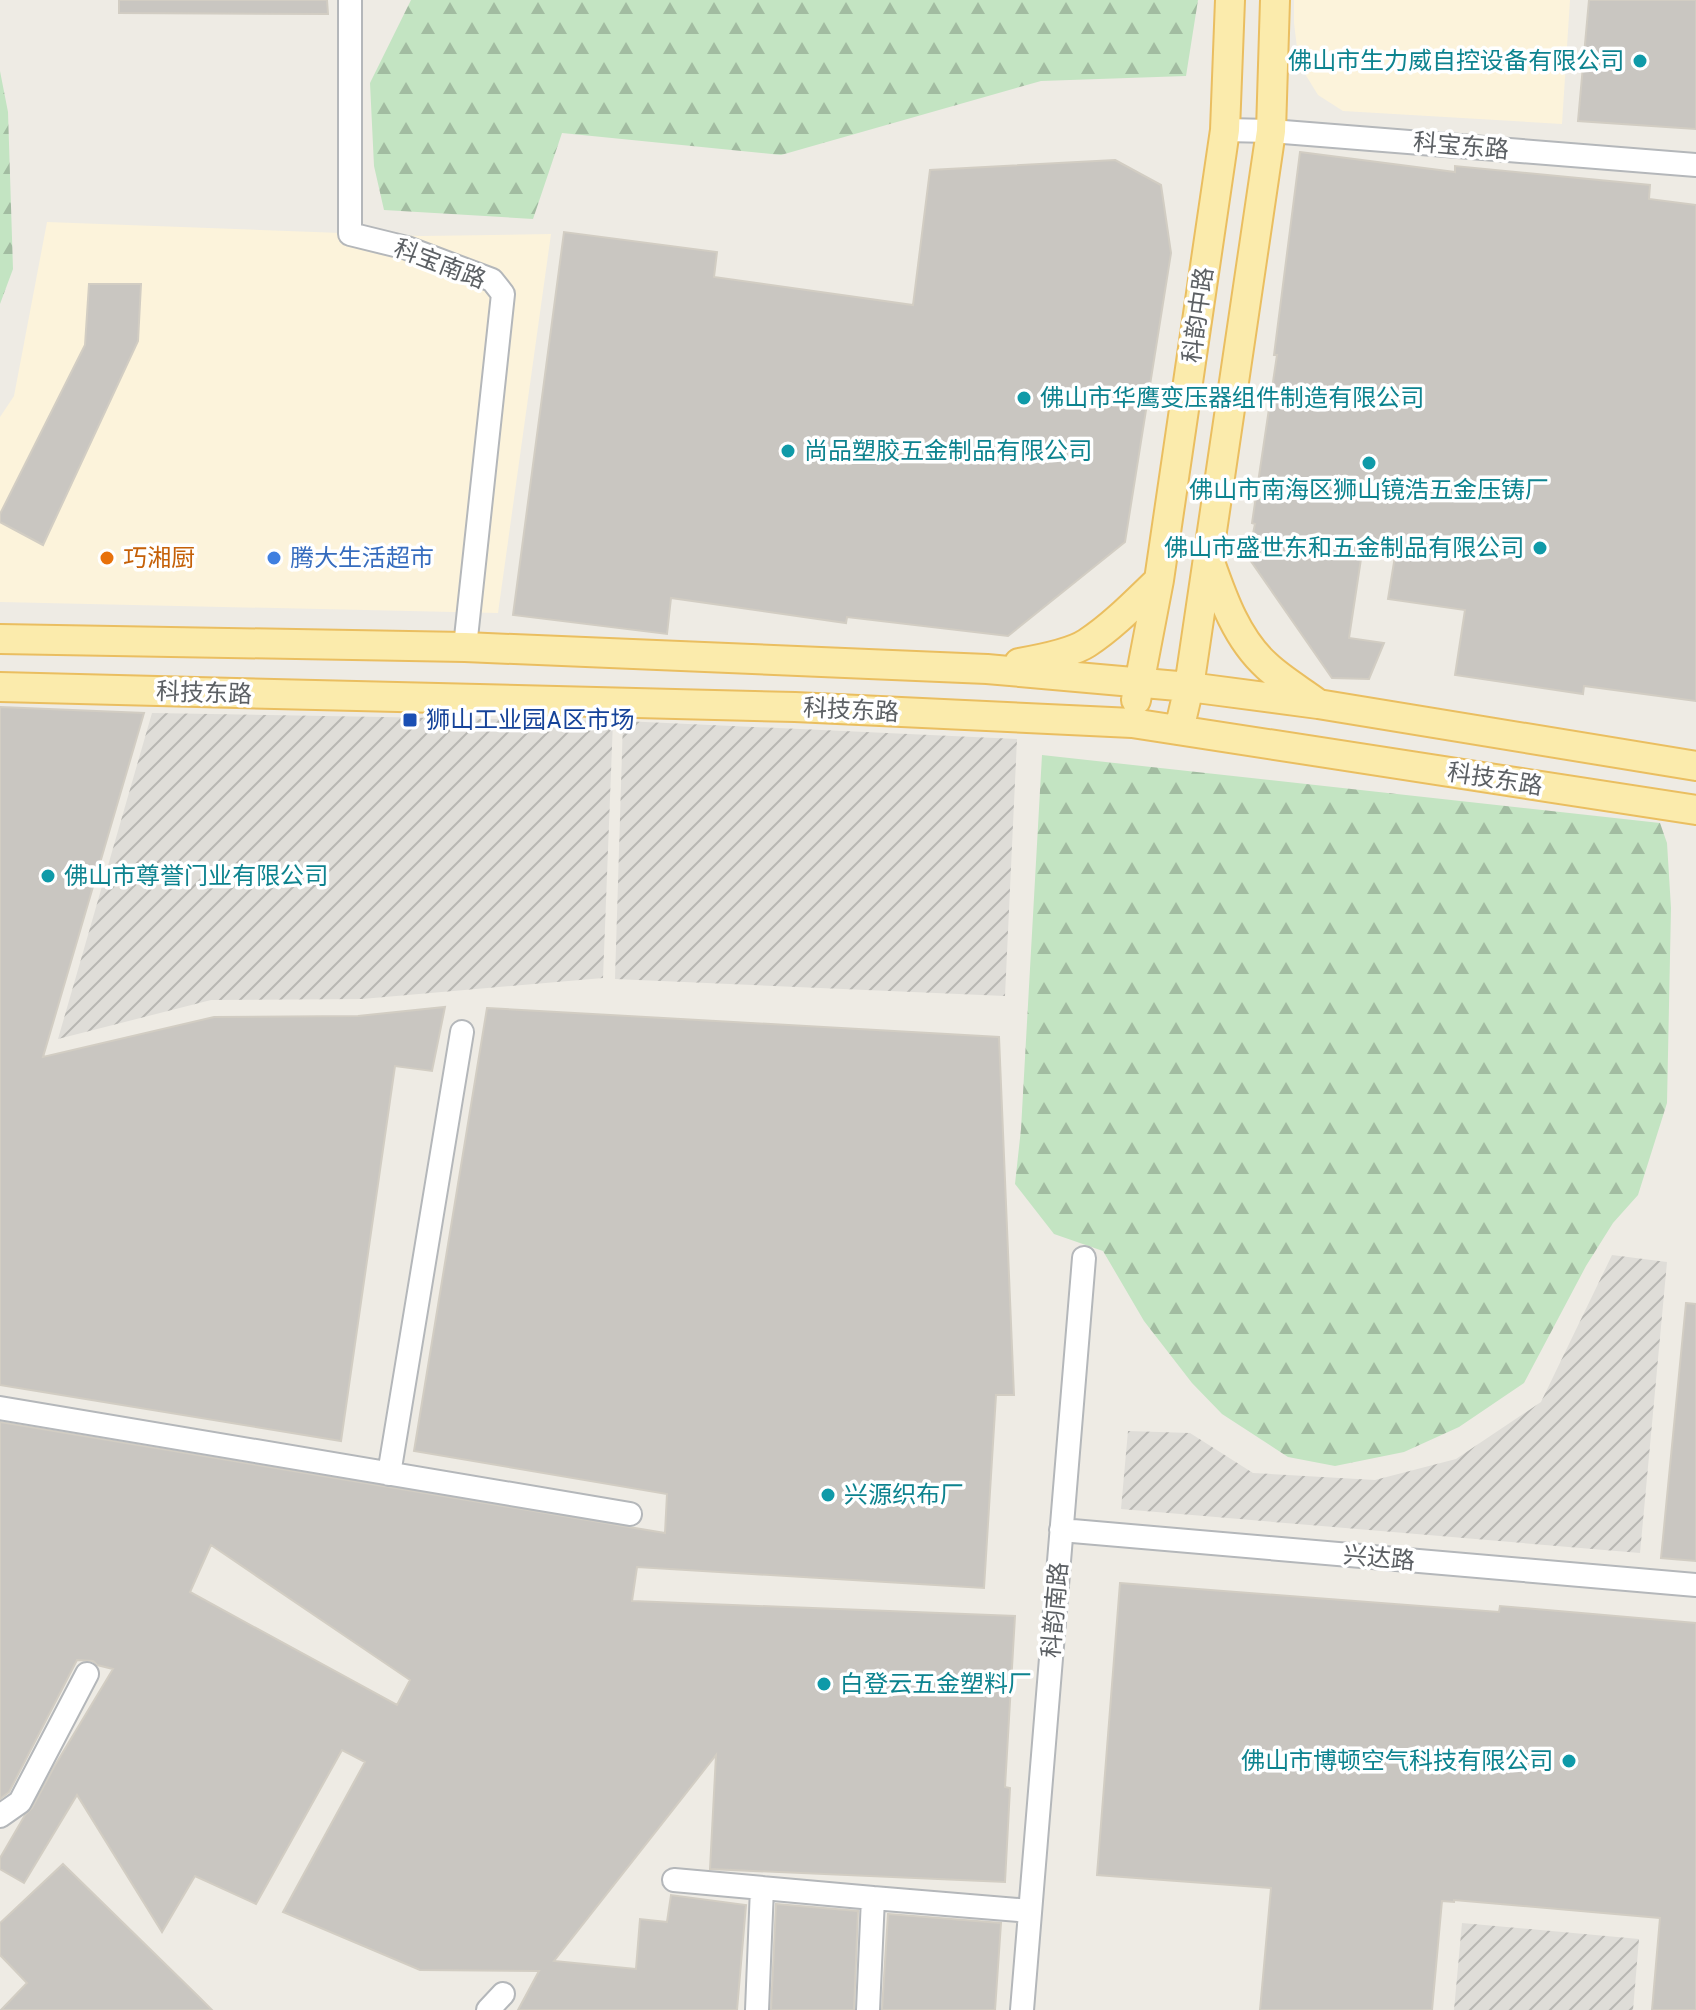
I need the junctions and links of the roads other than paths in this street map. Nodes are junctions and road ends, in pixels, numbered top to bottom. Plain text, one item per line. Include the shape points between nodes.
1 (350, 0) edge
2 (1230, 0) edge
3 (1275, 0) edge
4 (1225, 130) junction
5 (1271, 131) junction
6 (1696, 165) edge
7 (1207, 556) junction
8 (1159, 580) junction
9 (0, 639) edge
10 (465, 647) junction
11 (987, 669) junction
12 (1139, 683) junction
13 (0, 687) edge
14 (1189, 687) junction
15 (1318, 704) junction
16 (1132, 723) junction
17 (1179, 730) junction
18 (1696, 766) edge
19 (1696, 810) edge
20 (462, 1032) dead end
21 (1084, 1258) dead end
22 (0, 1408) edge
23 (389, 1474) junction
24 (630, 1514) dead end
25 (1061, 1530) junction
26 (1696, 1585) edge
27 (87, 1674) dead end
28 (0, 1816) edge
29 (674, 1880) dead end
30 (762, 1888) junction
31 (873, 1898) junction
32 (1030, 1911) junction
33 (757, 2010) edge
34 (868, 2010) edge
35 (1022, 2010) edge

1 - 10 street, 科宝南路 via 350,234 407,248 492,280 503,294
2 - 4 main road, 科韵中路
3 - 5 main road
4 - 5 street, 科宝东路
4 - 8 main road, 科韵中路
5 - 6 street, 科宝东路
5 - 7 main road
7 - 14 main road
7 - 15 main road via 1243,638 1266,665
8 - 11 main road via 1084,645
8 - 12 main road, 科韵中路
9 - 10 main road, 科技东路
10 - 11 main road, 科技东路
11 - 12 main road
12 - 14 main road
12 - 16 main road, 科韵中路
13 - 16 main road, 科技东路 via 795,707
14 - 15 main road
14 - 17 main road
15 - 18 main road
16 - 17 main road, 科技东路
17 - 19 main road, 科技东路
20 - 23 street
21 - 25 street, 科韵南路
22 - 23 street
23 - 24 street
25 - 26 street, 兴达路
25 - 32 street, 科韵南路
27 - 28 street via 20,1802
29 - 30 street
30 - 31 street
30 - 33 street
31 - 32 street
31 - 34 street
32 - 35 street, 科韵南路

